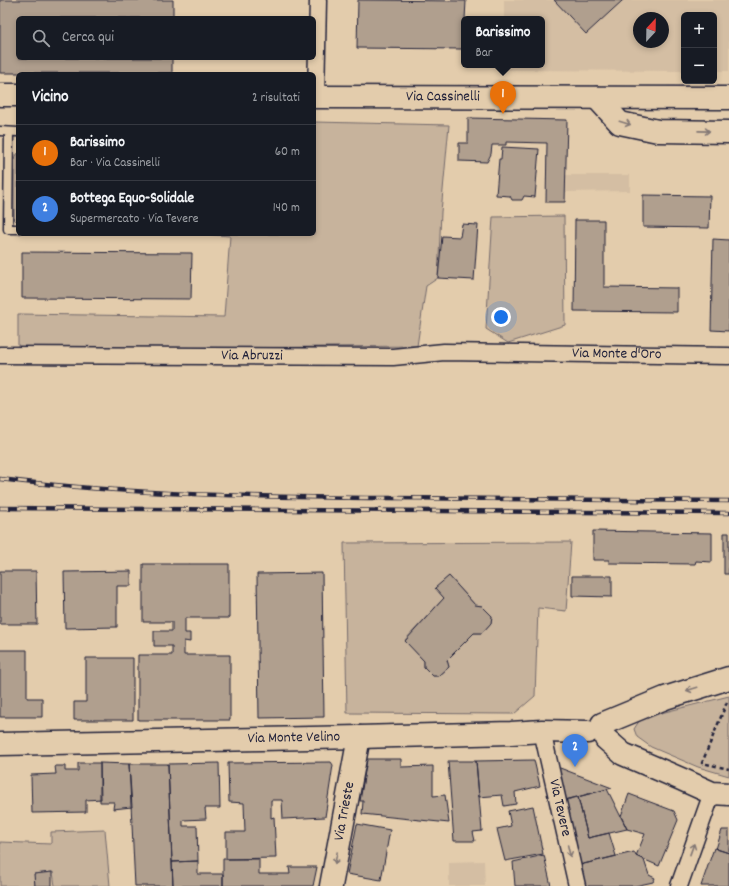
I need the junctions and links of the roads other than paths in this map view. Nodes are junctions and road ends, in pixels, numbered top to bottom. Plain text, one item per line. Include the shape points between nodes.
1 (318, 0) edge
2 (316, 72) edge
3 (0, 95) edge
4 (16, 95) edge
5 (316, 97) edge
6 (597, 98) junction
7 (682, 98) junction
8 (729, 98) edge
9 (679, 131) junction
10 (4, 132) edge
11 (16, 132) edge
12 (729, 132) edge
13 (16, 230) edge
14 (504, 353) joint
15 (0, 355) edge
16 (729, 356) edge
17 (729, 678) edge
18 (542, 731) junction
19 (599, 732) junction
20 (359, 737) junction
21 (0, 744) edge
22 (721, 793) edge
23 (331, 886) edge
24 (576, 886) edge
25 (679, 886) edge

1 - 2 street
3 - 4 street
5 - 6 street, Via Cassinelli
6 - 7 street, Via Cassinelli
6 -> 9 street via 620,123
7 - 8 street, Via Cassinelli
7 - 9 street via 672,111 674,125
9 -> 12 street
10 - 11 lane
10 - 13 lane via 8,229
14 - 15 street, Via Abruzzi via 444,352 393,357
14 - 16 street, Via Monte d'Oro
17 -> 19 street via 665,698
18 - 19 street, Via Monte Velino
18 - 20 street, Via Monte Velino
18 -> 24 street, Via Tevere
19 - 22 street via 623,754
20 - 21 street, Via Monte Velino
20 -> 23 street, Via Trieste
25 -> 22 street

